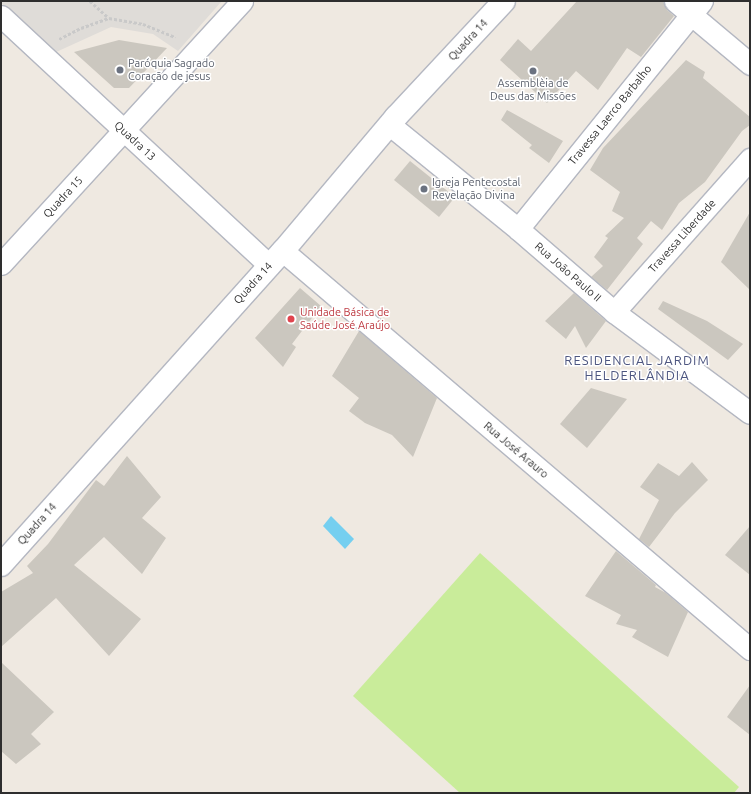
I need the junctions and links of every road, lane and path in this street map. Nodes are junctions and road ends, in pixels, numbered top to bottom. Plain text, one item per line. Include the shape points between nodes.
1 (90, 1) edge
2 (242, 1) edge
3 (504, 1) edge
4 (690, 5) edge
5 (1, 16) edge
6 (109, 18) junction
7 (180, 33) dead end
8 (53, 42) dead end
9 (750, 64) edge
10 (390, 125) junction
11 (124, 131) junction
12 (750, 159) edge
13 (518, 229) junction
14 (276, 258) junction
15 (1, 264) edge
16 (614, 312) junction
17 (750, 413) edge
18 (1, 565) edge
19 (750, 648) edge

1 - 6 path
2 - 11 street
3 - 10 street, Quadra 14
4 - 9 street
4 - 13 street, Travessa Laerco Barbalho
5 - 11 street, Quadra 13
6 - 7 path via 143,24 175,38
6 - 8 path
10 - 13 street, Rua João Paulo II
10 - 14 street, Quadra 14
11 - 14 street, Quadra 13
11 - 15 street, Quadra 15
12 - 16 street, Travessa Liberdade
13 - 16 street, Rua João Paulo II
14 - 18 street, Quadra 14
14 - 19 street, Rua José Arauro
16 - 17 street, Rua João Paulo II

